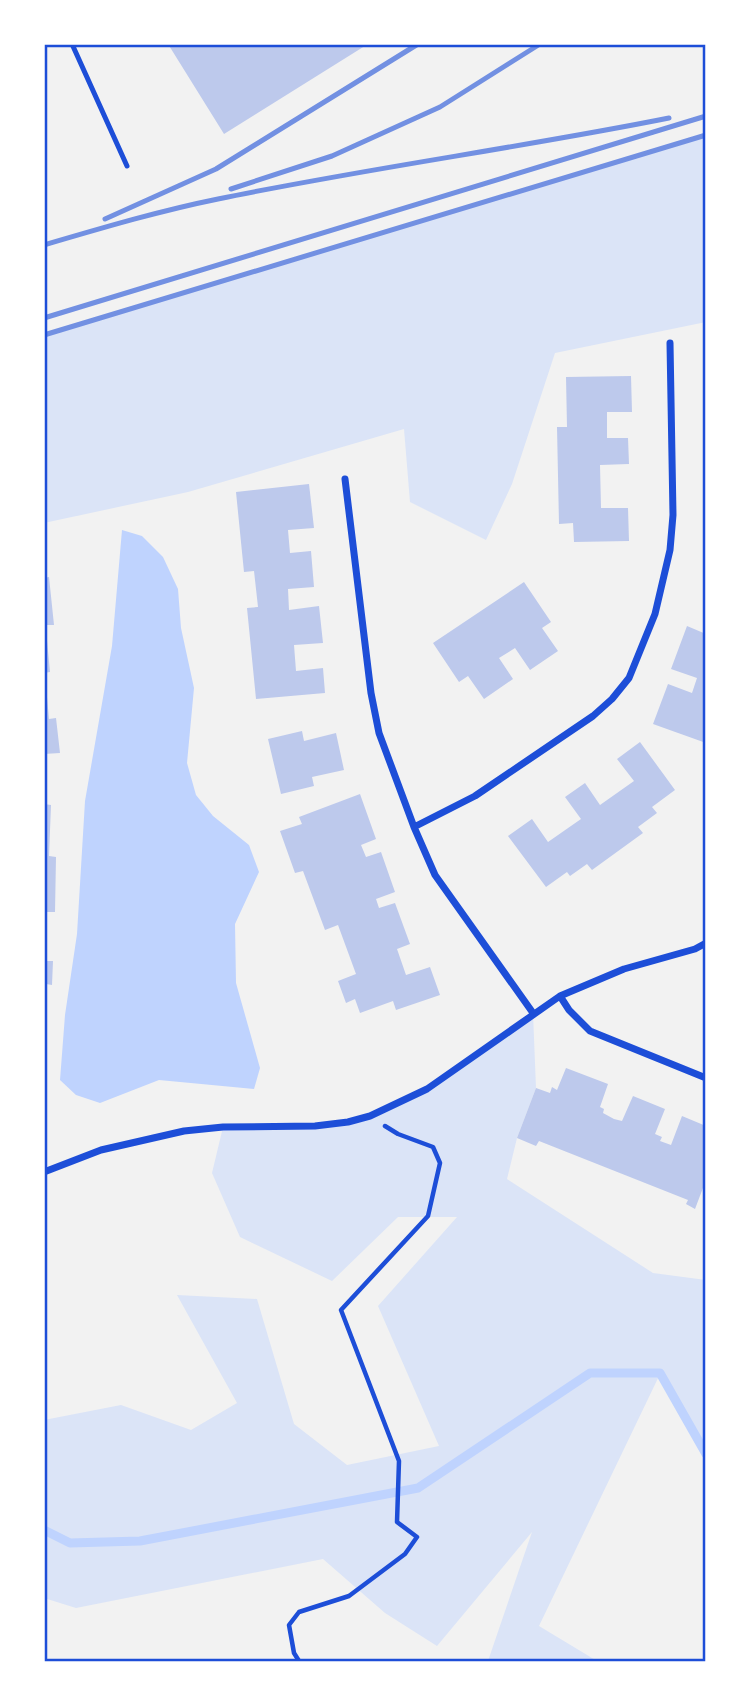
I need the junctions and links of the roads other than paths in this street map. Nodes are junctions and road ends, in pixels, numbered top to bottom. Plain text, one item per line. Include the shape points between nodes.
1 (72, 44) edge
2 (127, 166) dead end
3 (670, 343) dead end
4 (345, 479) dead end
5 (414, 827) junction
6 (706, 943) edge
7 (560, 996) junction
8 (533, 1013) junction
9 (706, 1077) edge
10 (44, 1172) edge

1 - 2 lane
3 - 5 street via 670,550 655,614 629,678 593,716 475,796
4 - 5 street via 371,693 379,733
5 - 8 street via 435,875
6 - 7 street via 624,969
7 - 8 street
7 - 9 street via 590,1031
8 - 10 street via 426,1089 370,1116 315,1126 184,1130 101,1150

